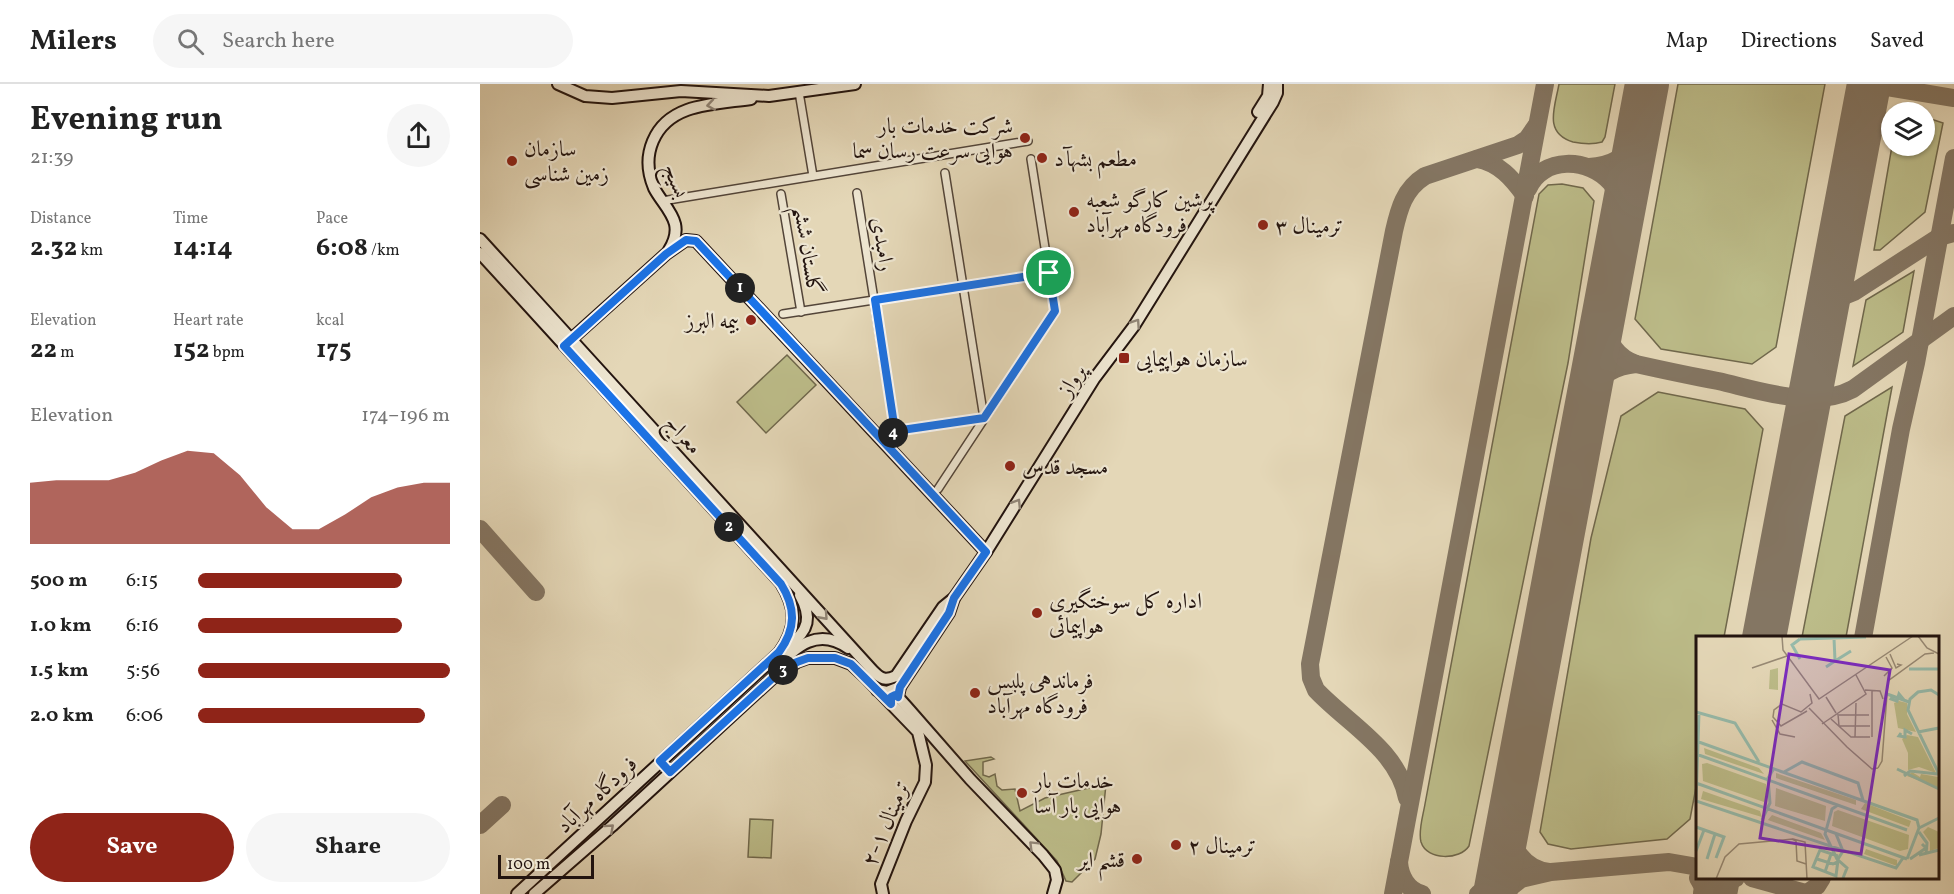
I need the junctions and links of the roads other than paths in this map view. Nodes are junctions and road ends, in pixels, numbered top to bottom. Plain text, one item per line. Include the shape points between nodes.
1 (558, 84) edge
2 (855, 84) edge
3 (1269, 84) edge
4 (1277, 84) edge
5 (799, 92) junction
6 (769, 96) junction
7 (1028, 141) dead end
8 (1031, 159) dead end
9 (945, 173) dead end
10 (813, 176) junction
11 (1221, 184) junction
12 (857, 193) dead end
13 (782, 194) dead end
14 (662, 201) junction
15 (480, 239) edge
16 (666, 254) junction
17 (486, 256) edge
18 (1049, 273) junction
19 (963, 286) junction
20 (875, 300) junction
21 (801, 312) junction
22 (783, 314) dead end
23 (567, 342) junction
24 (984, 418) junction
25 (895, 431) junction
26 (882, 440) junction
27 (938, 489) dead end
28 (986, 552) junction
29 (784, 580) junction
30 (954, 598) junction
31 (859, 655) junction
32 (877, 690) junction
33 (897, 696) junction
34 (742, 705) junction
35 (921, 729) junction
36 (660, 761) junction
37 (670, 772) junction
38 (517, 894) edge
39 (534, 894) edge
40 (883, 894) edge
41 (1053, 894) edge

1 - 6 main road via 597,98 681,91
2 - 5 main road
3 - 11 main road, پرواز via 1264,102 1237,147
4 - 11 main road, پرواز via 1274,102
5 - 6 main road
5 - 10 street
6 -> 14 main road, بسیج via 690,109 663,124 652,140 648,160 654,187
7 - 10 street
8 - 18 street
9 - 19 street
10 - 14 street
28 -> 11 main road, پرواز via 1094,379 1134,326
12 - 20 street, رامبدی
13 - 21 street, گلستان ششم
14 - 16 main road, بسیج via 675,226 673,244
15 - 17 main road, معراج
16 - 23 main road
16 - 26 main road via 686,240 696,241
17 - 23 main road, معراج
18 - 19 street
18 - 24 street via 1055,311
19 - 20 street
19 - 24 street
20 - 21 street
20 - 25 street, رامبدی
21 - 22 street
23 - 29 main road, معراج
24 - 25 street
24 - 27 street
25 - 26 street
26 - 28 main road
28 - 30 main road, پرواز
29 -> 31 main road, معراج
29 - 36 main road, فرودگاه مهرآباد via 793,618 791,632 779,652
30 - 31 main road, پرواز via 943,607 896,676 879,677
30 - 33 main road, پرواز via 949,613
31 - 34 main road via 829,639 808,640 778,665
32 - 33 main road
32 - 33 main road
32 - 34 main road, فرودگاه مهرآباد via 851,664 835,658 808,658 776,675
33 - 35 main road
34 - 37 main road, فرودگاه مهرآباد
35 - 40 main road, ترمینال ۱-۲ via 925,782 881,884
41 -> 35 main road via 1055,870
36 - 37 main road
36 - 38 main road, فرودگاه مهرآباد
39 -> 37 main road, فرودگاه مهرآباد

